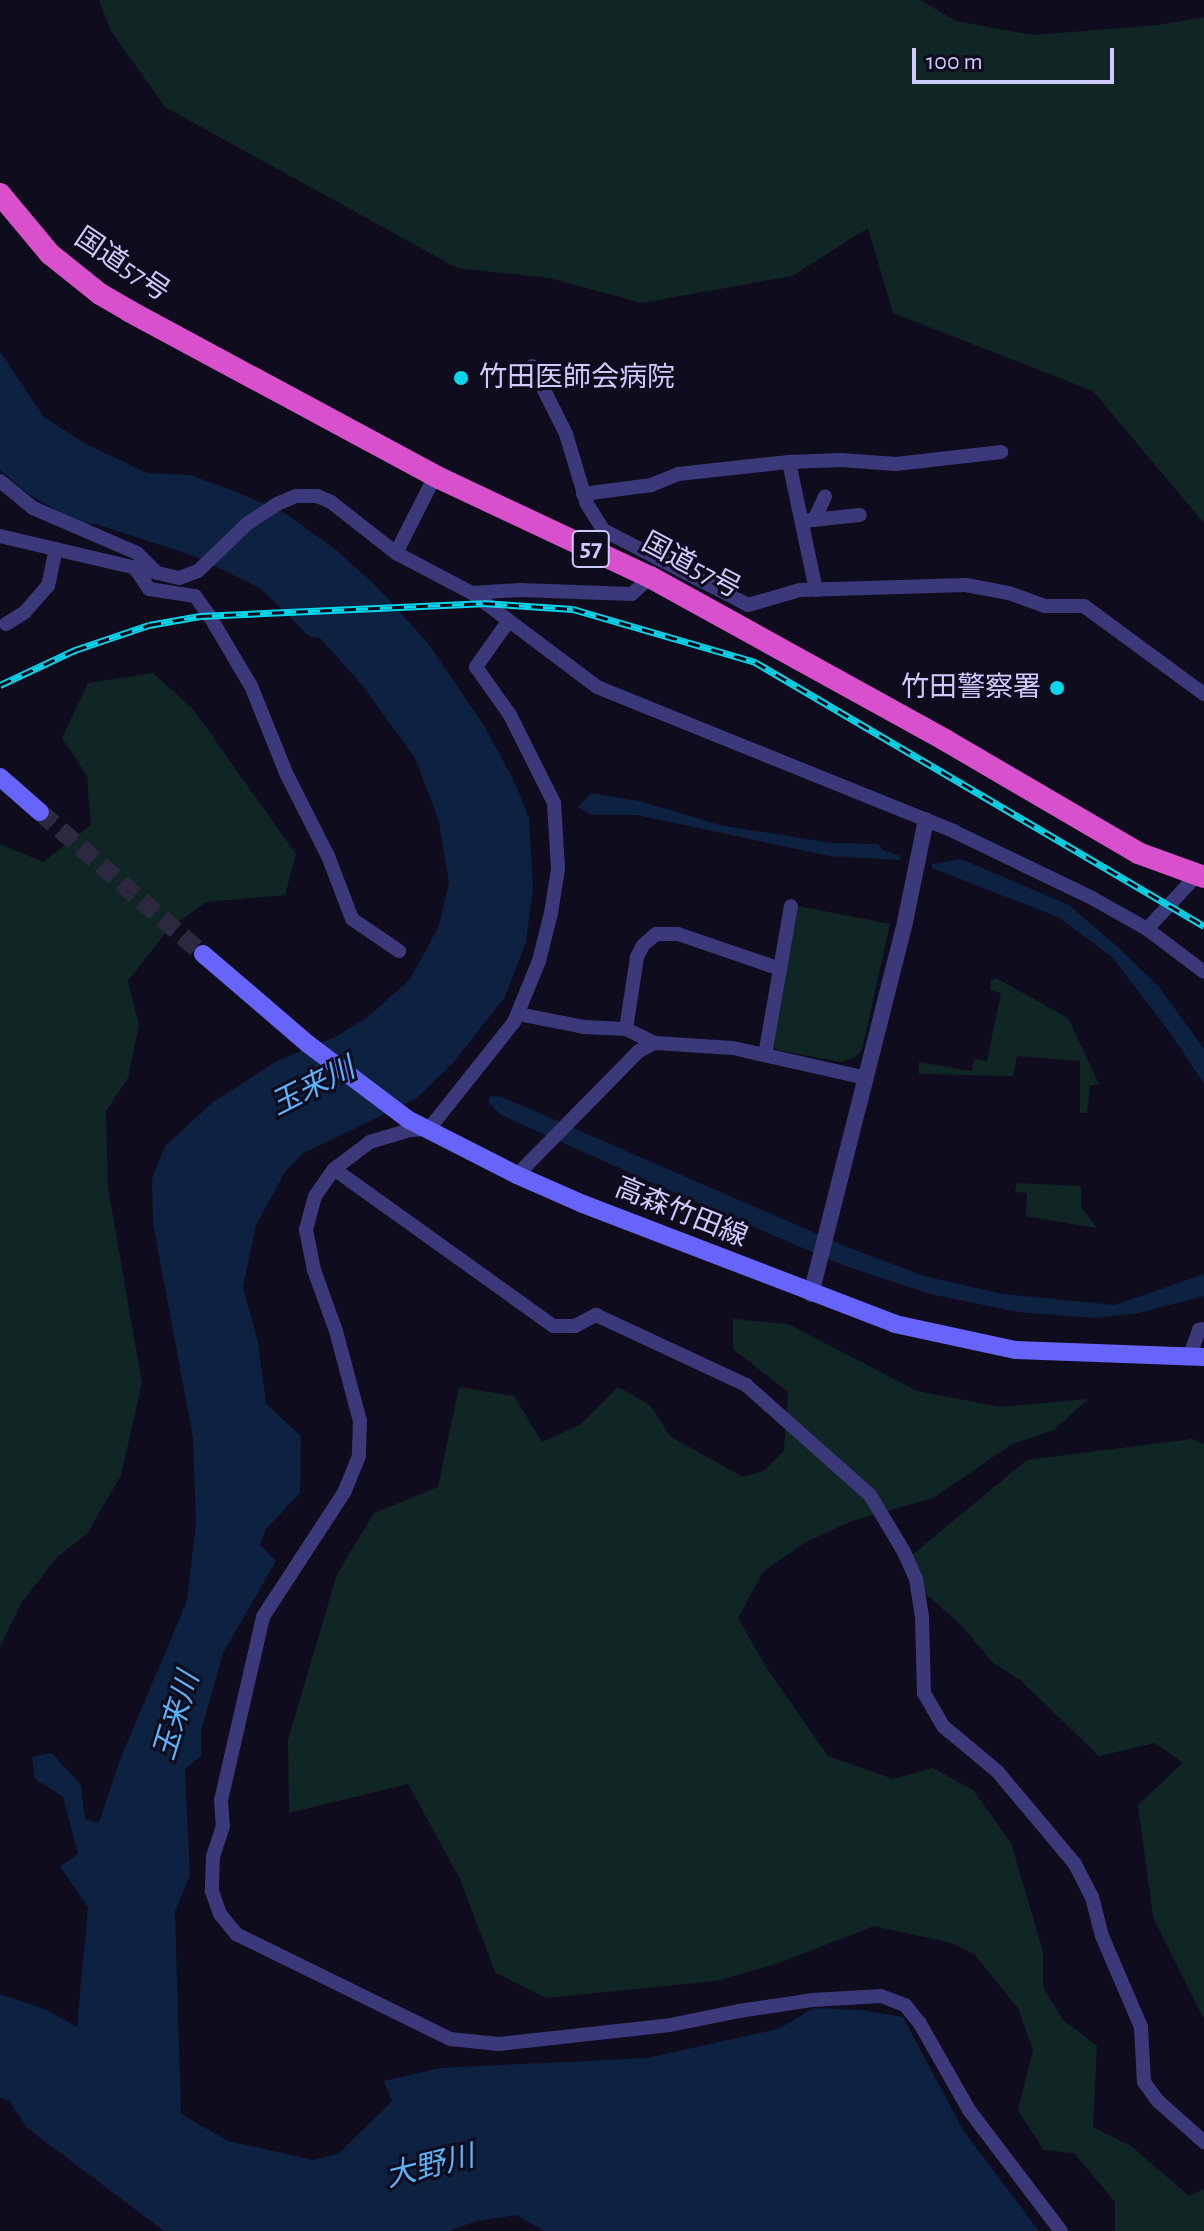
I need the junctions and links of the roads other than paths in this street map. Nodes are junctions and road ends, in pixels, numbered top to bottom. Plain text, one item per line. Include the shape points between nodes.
1 (0, 194) edge
2 (532, 366) dead end
3 (1001, 452) dead end
4 (789, 462) junction
5 (435, 476) junction
6 (0, 481) edge
7 (583, 494) junction
8 (825, 496) dead end
9 (860, 515) dead end
10 (809, 520) junction
11 (0, 536) edge
12 (56, 549) junction
13 (396, 553) junction
14 (135, 568) junction
15 (157, 573) junction
16 (650, 577) junction
17 (816, 590) junction
18 (472, 593) junction
19 (507, 623) junction
20 (6, 624) dead end
21 (1204, 694) edge
22 (0, 777) edge
23 (40, 812) tunnel mouth
24 (926, 820) junction
25 (1200, 876) edge
26 (791, 906) dead end
27 (1147, 929) junction
28 (399, 951) dead end
29 (203, 954) tunnel mouth
30 (780, 969) junction
31 (1204, 972) edge
32 (518, 1014) junction
33 (626, 1029) junction
34 (655, 1043) junction
35 (765, 1055) junction
36 (866, 1078) junction
37 (429, 1129) junction
38 (334, 1169) junction
39 (517, 1175) junction
40 (811, 1294) junction
41 (1204, 1329) edge
42 (1197, 1356) edge
43 (1204, 2142) edge
44 (1061, 2231) edge

1 - 5 highway, 国道57号 / 57 via 50,254 100,294
2 - 7 street via 566,434
3 - 4 street via 896,464
4 - 7 street via 678,474 651,485
4 - 10 street
5 - 13 street
5 - 16 highway, 国道57号 / 57
6 - 15 street via 33,508 137,553
7 - 17 street via 603,530 748,605
8 - 10 street
9 - 10 street
10 - 17 street
11 - 12 street
12 - 14 street
12 - 20 street via 48,586
13 - 15 street via 331,502 296,496 248,523 198,571 179,578
13 - 18 street
14 - 15 street
14 - 28 street via 149,589 195,596 209,615 251,686 352,919
16 - 18 street via 632,594
16 - 25 highway, 国道57号 / 57 via 1126,846 1167,867
17 - 21 street via 966,585 1044,606 1084,606
18 - 19 street
19 - 24 street via 597,687
19 - 32 street via 476,667 542,774 554,803 557,855 551,913
22 - 23 main road
24 - 27 street
24 - 36 street
25 - 27 street
26 - 30 street
27 - 31 street
29 - 37 main road, 高森竹田線 via 285,1024 409,1120
30 - 33 street via 678,934 656,934 637,957
30 - 35 street
32 - 33 street
32 - 37 street
33 - 34 street
34 - 35 street
34 - 39 street via 639,1051
35 - 36 street
36 - 40 street
37 - 38 street via 370,1142
37 - 39 main road, 高森竹田線
38 - 43 street via 553,1326 575,1326 596,1315 746,1385 870,1495 916,1579 924,1693 944,1727 997,1771 1075,1864 1141,2027 1144,2082
38 - 44 street via 315,1196 306,1230 360,1421 359,1456 345,1491 263,1617 221,1800 223,1826 213,1856 212,1891 220,1914 236,1934 450,2039 499,2044 670,2025 813,2000 881,1996 905,2005 969,2110
39 - 40 main road, 高森竹田線
40 - 42 main road, 高森竹田線 via 895,1324 1015,1350
41 - 42 street via 1199,1330

